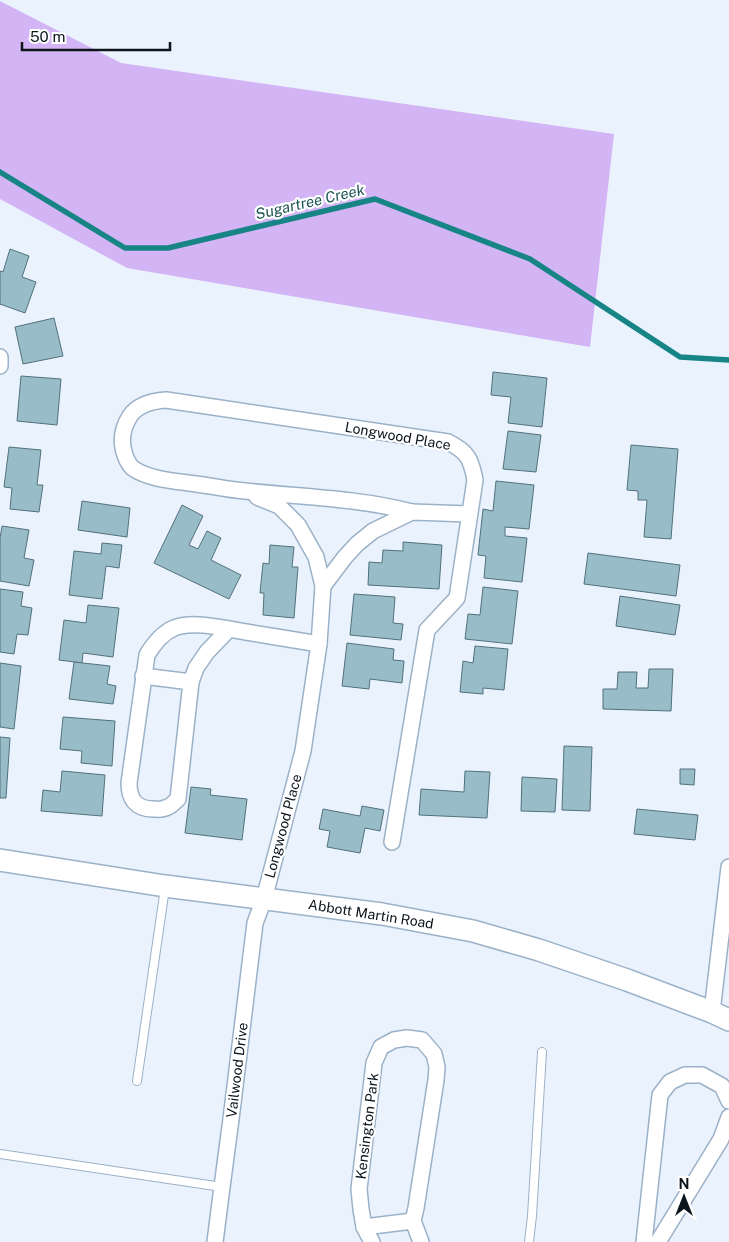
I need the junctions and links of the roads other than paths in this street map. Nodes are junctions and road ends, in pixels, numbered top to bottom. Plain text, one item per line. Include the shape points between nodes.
1 (0, 357) edge
2 (0, 366) edge
3 (244, 491) junction
4 (412, 512) junction
5 (469, 514) junction
6 (323, 586) junction
7 (229, 629) junction
8 (319, 644) junction
9 (144, 676) junction
10 (191, 682) junction
11 (392, 842) dead end
12 (0, 860) edge
13 (729, 867) edge
14 (165, 886) junction
15 (264, 899) junction
16 (721, 1016) edge
17 (542, 1052) dead end
18 (137, 1081) dead end
19 (729, 1101) edge
20 (729, 1117) edge
21 (0, 1154) edge
22 (222, 1187) junction
23 (413, 1220) junction
24 (364, 1227) junction
25 (215, 1242) edge
26 (372, 1242) edge
27 (420, 1242) edge
28 (529, 1242) edge
29 (644, 1242) edge
30 (658, 1242) edge

1 - 2 street
3 - 4 street, Longwood Place via 313,497
3 - 5 street, Longwood Place via 160,478 131,468 122,445 122,435 130,416 144,405 166,400 448,442 462,449 472,465 475,480
3 - 6 street, Longwood Place via 280,506 298,525 316,557
4 - 5 street, Longwood Place
4 - 6 street via 373,531 357,544
5 - 11 street, Longwood Place via 456,598 427,630
6 - 8 street, Longwood Place
7 - 8 street
7 - 9 street via 204,625 174,628 153,645 147,655
7 - 10 street via 207,652
8 - 15 street, Longwood Place via 303,751
9 - 10 street
9 - 10 street via 129,793 140,807 150,809 164,809 178,798
12 - 14 main road, Abbott Martin Road
13 - 16 street
14 - 15 main road, Abbott Martin Road
14 - 18 lane
15 - 16 main road, Abbott Martin Road via 382,914 473,931 627,980
15 - 22 street, Vailwood Drive via 255,923
17 - 28 lane
19 - 29 street via 722,1086 702,1075 685,1075 670,1082 660,1095
20 - 30 street via 721,1139
21 - 22 lane
22 - 25 street, Vailwood Drive
23 - 24 street
23 - 24 street, Kensington Park via 437,1067 434,1054 422,1040 407,1038 381,1047 374,1063 359,1189
23 - 27 street, Kensington Park
24 - 26 street, Kensington Park

